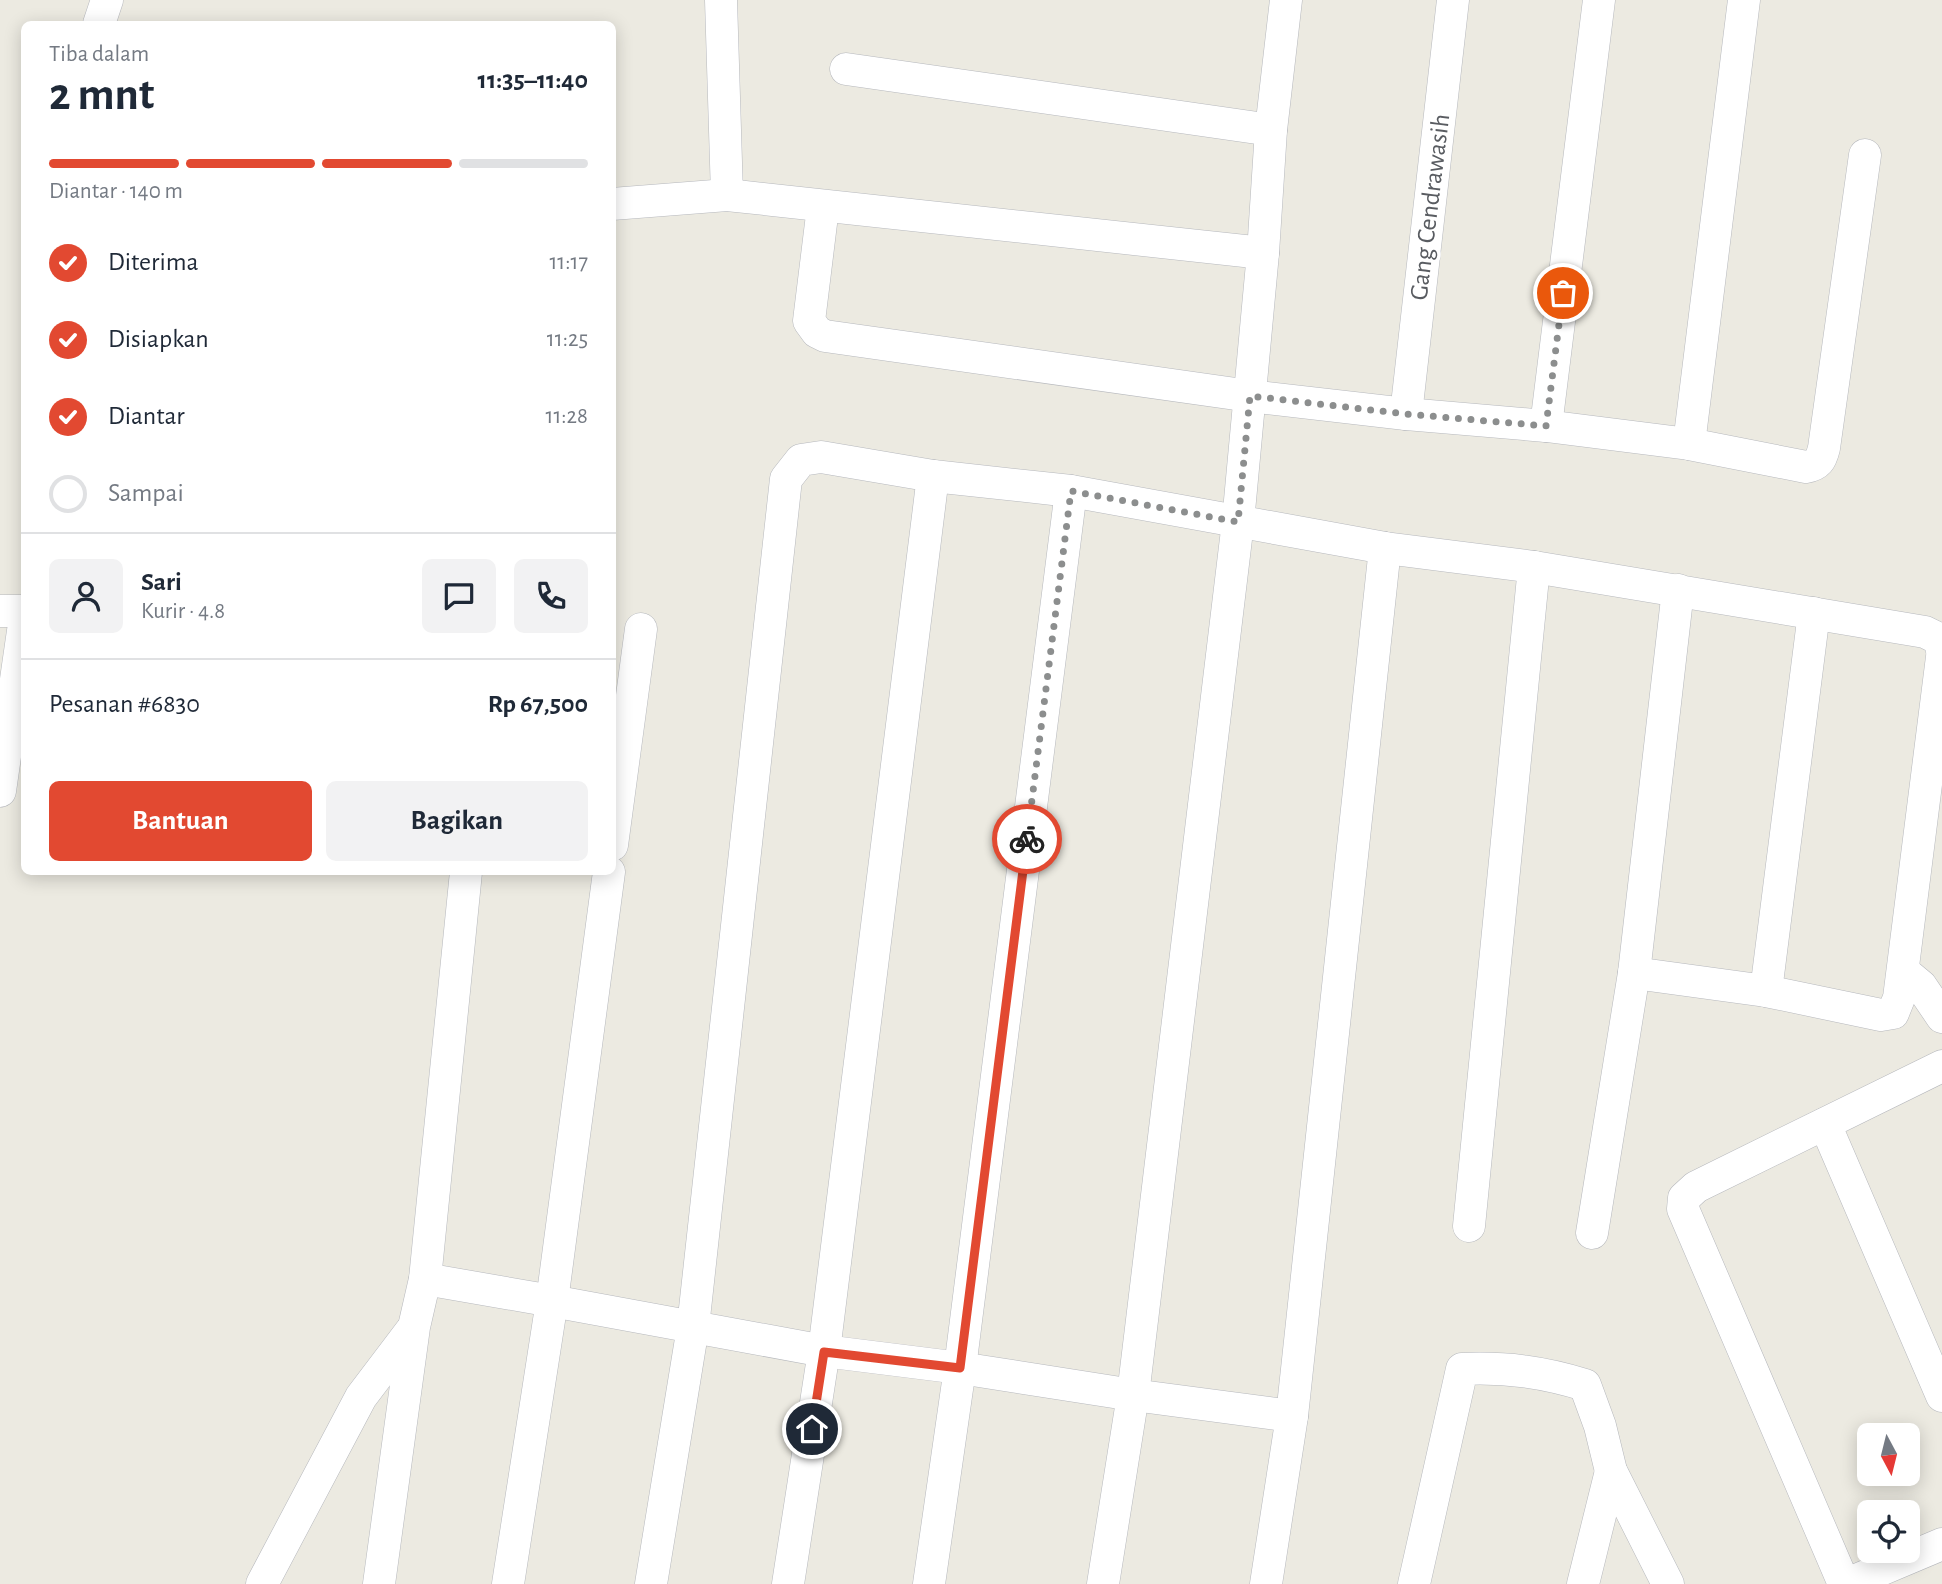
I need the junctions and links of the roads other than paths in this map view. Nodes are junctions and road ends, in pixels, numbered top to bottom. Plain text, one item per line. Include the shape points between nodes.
1 (107, 0) edge
2 (721, 0) edge
3 (1286, 0) edge
4 (1453, 0) edge
5 (1599, 0) edge
6 (1744, 0) edge
7 (100, 21) edge
8 (846, 69) dead end
9 (1271, 130) junction
10 (1865, 155) dead end
11 (727, 195) junction
12 (616, 204) edge
13 (823, 207) junction
14 (1263, 253) junction
15 (1250, 396) junction
16 (1406, 414) junction
17 (1546, 426) junction
18 (1689, 444) junction
19 (933, 476) junction
20 (1071, 491) junction
21 (1238, 522) junction
22 (1385, 548) junction
23 (1534, 567) junction
24 (1678, 590) junction
25 (0, 611) edge
26 (21, 611) edge
27 (1814, 613) junction
28 (641, 629) dead end
29 (21, 645) edge
30 (1942, 650) edge
31 (1942, 657) edge
32 (0, 791) edge
33 (616, 815) edge
34 (466, 875) edge
35 (609, 875) edge
36 (1903, 971) junction
37 (1634, 973) junction
38 (1766, 991) junction
39 (1942, 1017) edge
40 (1942, 1066) edge
41 (1825, 1124) junction
42 (1469, 1226) dead end
43 (1592, 1233) dead end
44 (425, 1279) junction
45 (552, 1301) junction
46 (693, 1326) junction
47 (414, 1327) junction
48 (824, 1352) junction
49 (960, 1368) junction
50 (1133, 1395) junction
51 (1942, 1396) edge
52 (1293, 1416) junction
53 (1611, 1471) junction
54 (1942, 1544) edge
55 (262, 1584) edge
56 (379, 1584) edge
57 (508, 1584) edge
58 (651, 1584) edge
59 (788, 1584) edge
60 (929, 1584) edge
61 (1102, 1584) edge
62 (1266, 1584) edge
63 (1414, 1584) edge
64 (1583, 1584) edge
65 (1668, 1584) edge
66 (1845, 1584) edge

1 - 7 street
2 - 11 street
3 - 9 street
4 - 16 street, Gang Cendrawasih
5 - 17 street
6 - 18 street
8 - 9 street
9 - 14 street
10 - 18 street via 1821,459 1806,467
11 - 12 street
11 - 13 street
13 - 14 street
13 - 15 street via 809,321 825,336
14 - 15 street
15 - 16 street
15 - 21 street
16 - 17 street
17 - 18 street
19 - 20 street
19 - 46 street via 821,457 801,460 786,479
19 - 48 street
20 - 21 street
20 - 49 street
21 - 22 street
21 - 50 street
22 - 23 street
22 - 52 street
23 - 24 street
23 - 42 street
24 - 27 street
24 - 37 street
25 - 26 street
27 - 30 street via 1924,632 1939,639
27 - 38 street
28 - 33 street
29 - 32 street
31 - 36 street
34 - 44 street
35 - 45 street
36 - 38 street via 1893,1013 1881,1015
36 - 39 street via 1921,986
37 - 38 street
37 - 43 street
40 - 41 street
41 - 51 street
41 - 66 street via 1696,1187 1684,1198 1683,1209
44 - 45 street
44 - 47 street
45 - 46 street
45 - 57 street
46 - 48 street
46 - 58 street
47 - 55 street via 361,1397
47 - 56 street
48 - 49 street
48 - 59 street
49 - 50 street
49 - 60 street
50 - 52 street
50 - 61 street
52 - 62 street
53 - 63 street via 1585,1385 1500,1367 1462,1369
53 - 64 street
53 - 65 street
54 - 66 street

